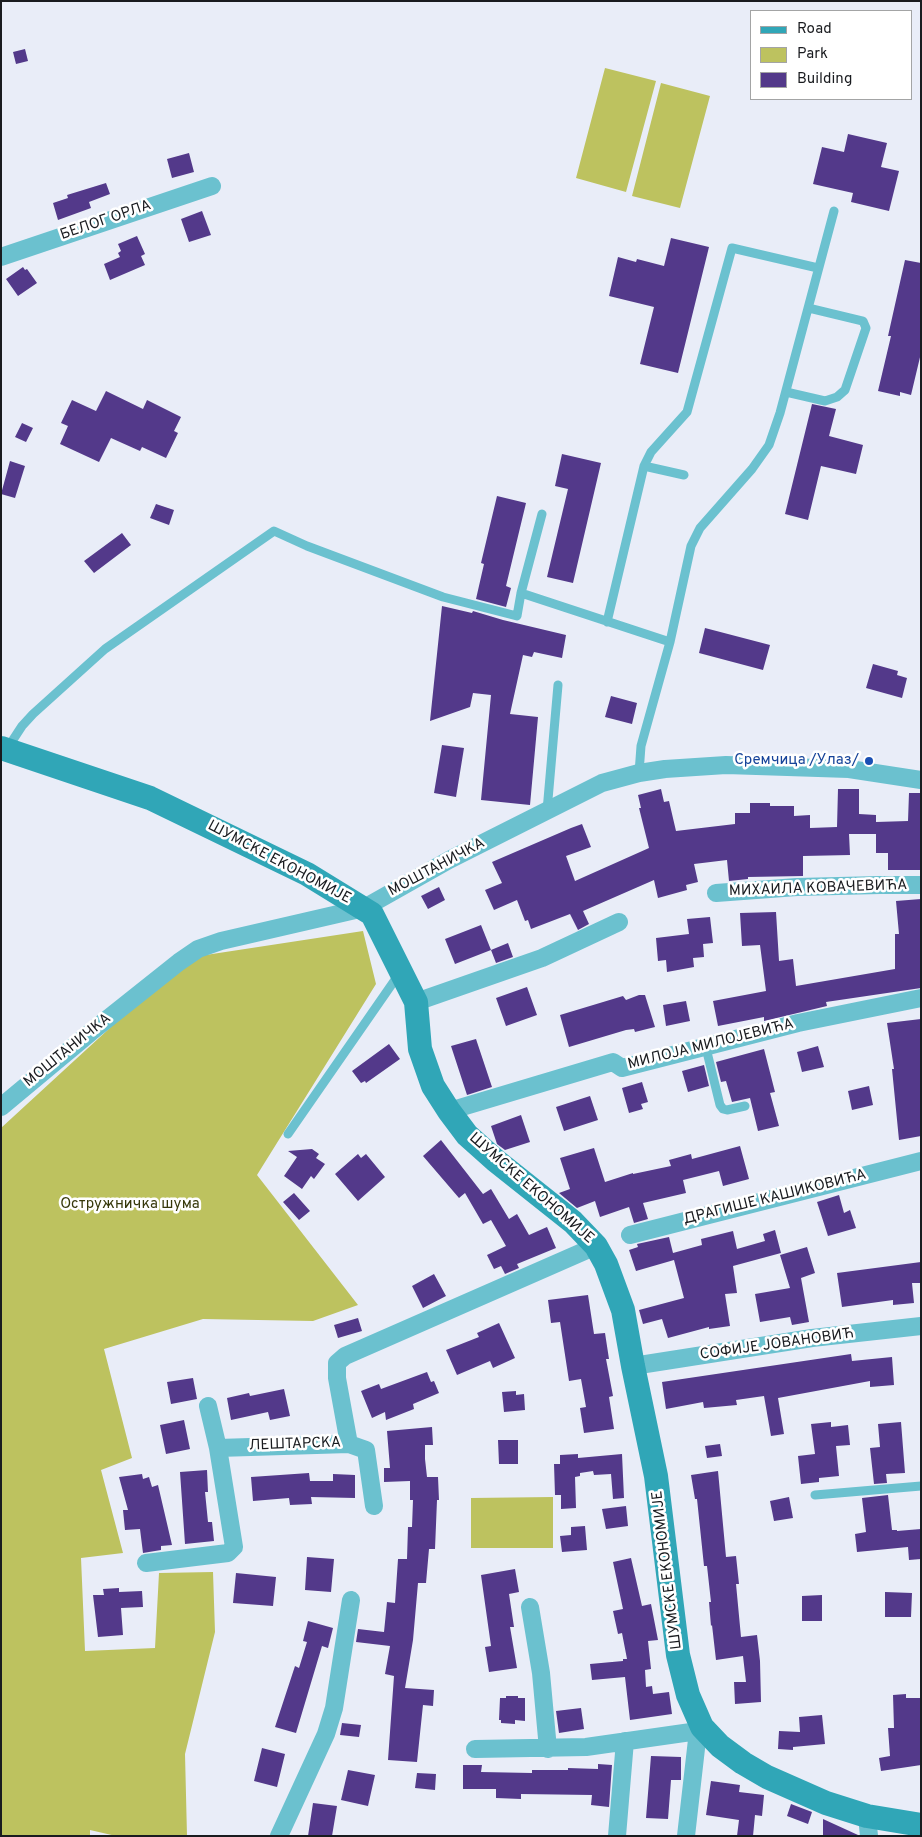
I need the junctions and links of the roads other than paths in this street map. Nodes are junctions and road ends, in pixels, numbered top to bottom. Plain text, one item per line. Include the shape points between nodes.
1 (212, 186) dead end
2 (834, 211) dead end
3 (1, 257) edge
4 (818, 268) junction
5 (808, 308) junction
6 (786, 392) junction
7 (644, 466) junction
8 (684, 476) dead end
9 (542, 514) dead end
10 (521, 593) junction
11 (607, 622) junction
12 (670, 642) junction
13 (558, 685) dead end
14 (4, 749) edge
15 (639, 773) junction
16 (921, 780) edge
17 (547, 810) junction
18 (921, 885) edge
19 (716, 893) dead end
20 (364, 908) junction
21 (619, 922) dead end
22 (401, 970) junction
23 (921, 998) edge
24 (416, 1002) junction
25 (706, 1048) junction
26 (745, 1106) dead end
27 (1, 1107) edge
28 (448, 1111) junction
29 (288, 1134) dead end
30 (921, 1161) edge
31 (630, 1235) dead end
32 (596, 1246) junction
33 (921, 1326) edge
34 (633, 1366) junction
35 (208, 1406) dead end
36 (348, 1444) junction
37 (218, 1448) junction
38 (921, 1486) edge
39 (815, 1495) dead end
40 (374, 1506) dead end
41 (146, 1563) dead end
42 (351, 1600) dead end
43 (530, 1606) dead end
44 (700, 1729) junction
45 (625, 1742) junction
46 (475, 1749) dead end
47 (548, 1749) junction
48 (921, 1825) edge
49 (868, 1826) edge
50 (279, 1836) edge
51 (618, 1836) edge
52 (686, 1836) edge

1 - 3 street, БЕЛОГ ОРЛА
2 - 4 lane
4 - 5 lane
4 - 7 lane via 732,248 687,412 651,452
5 - 6 lane
5 - 6 lane via 863,321 866,328 845,390 837,397 825,401
6 - 12 lane via 769,445 700,528 690,546
7 - 8 lane
7 - 11 lane
9 - 10 lane
10 - 11 lane
10 - 14 lane via 517,616 443,597 274,531 105,649 33,714
11 - 12 lane
12 - 15 lane via 641,746
13 - 17 lane
14 - 20 street, ШУМСКЕ ЕКОНОМИЈЕ via 150,798 307,874
15 - 16 street, МОШТАНИЧКА via 726,765 775,766 849,769
15 - 17 street, МОШТАНИЧКА via 602,783
17 - 20 street, МОШТАНИЧКА
18 - 19 street, МИХАИЛА КОВАЧЕВИЋА via 797,887
20 - 22 street, ШУМСКЕ ЕКОНОМИЈЕ via 372,914
20 - 27 street, МОШТАНИЧКА via 198,949
21 - 24 street via 542,958
22 - 24 street, ШУМСКЕ ЕКОНОМИЈЕ
22 - 29 lane
23 - 25 street, МИЛОЈА МИЛОЈЕВИЋА via 798,1023
24 - 28 street, ШУМСКЕ ЕКОНОМИЈЕ via 420,1049 433,1086
25 - 26 lane via 720,1105 727,1110
25 - 28 street, МИЛОЈА МИЛОЈЕВИЋА via 622,1068 613,1062
28 - 32 street, ШУМСКЕ ЕКОНОМИЈЕ via 467,1135 572,1222
30 - 31 street, ДРАГИШЕ КАШИКОВИЋА
32 - 34 street, ШУМСКЕ ЕКОНОМИЈЕ via 624,1310
32 - 36 street, ЛЕШТАРСКА via 345,1356 337,1363 337,1378
33 - 34 street, СОФИЈЕ ЈОВАНОВИЋ via 812,1338
34 - 44 street, ШУМСКЕ ЕКОНОМИЈЕ via 656,1476 678,1655
35 - 37 street
36 - 37 street, ЛЕШТАРСКА
36 - 40 street via 366,1450
37 - 41 street via 234,1547 228,1554
38 - 39 lane
42 - 50 street via 334,1708 326,1734
43 - 47 street via 541,1673
44 - 45 street
44 - 49 street, ШУМСКЕ ЕКОНОМИЈЕ via 767,1777
44 - 52 street
45 - 47 street
45 - 51 street
46 - 47 street
48 - 49 street, ШУМСКЕ ЕКОНОМИЈЕ

